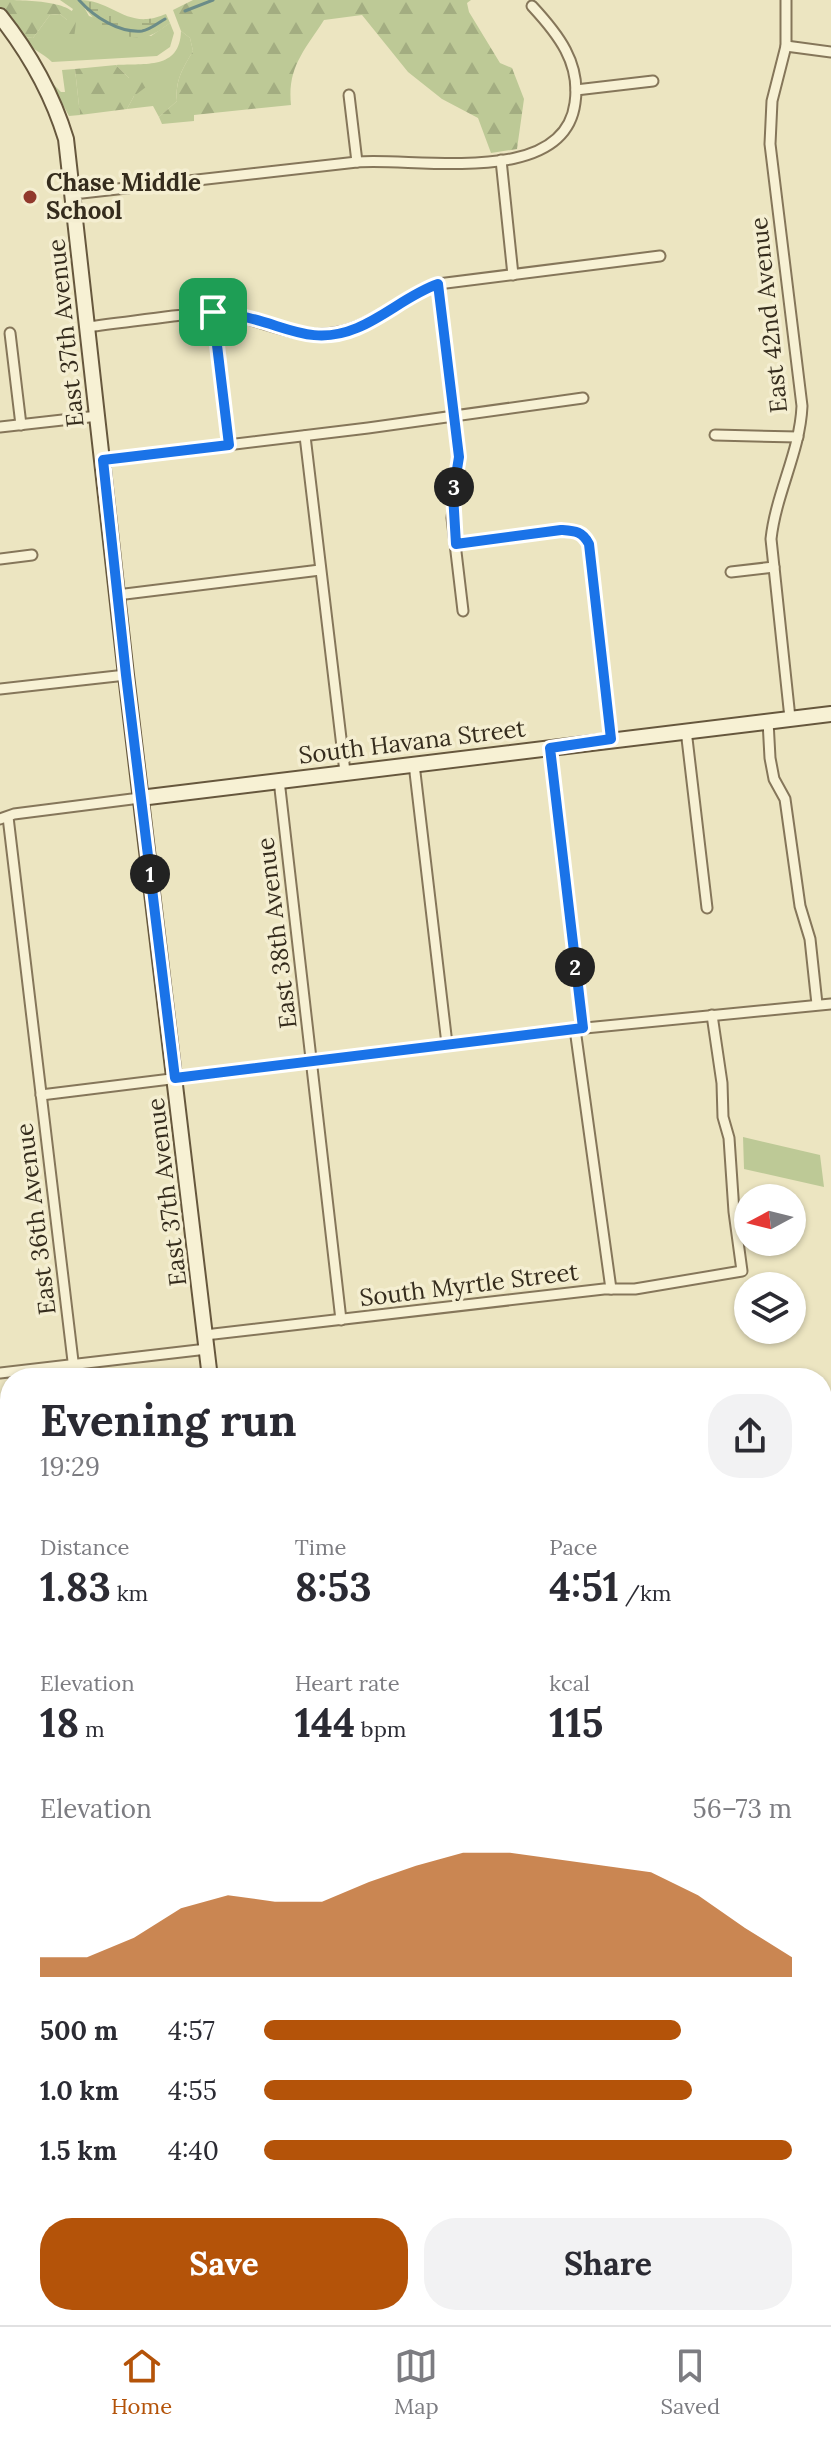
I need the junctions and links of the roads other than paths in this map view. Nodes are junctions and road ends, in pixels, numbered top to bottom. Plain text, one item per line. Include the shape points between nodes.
1 (786, 0) edge
2 (532, 6) dead end
3 (0, 16) edge
4 (786, 46) junction
5 (831, 52) edge
6 (653, 81) dead end
7 (576, 90) junction
8 (349, 95) dead end
9 (501, 160) junction
10 (357, 162) junction
11 (73, 194) junction
12 (660, 256) dead end
13 (513, 275) junction
14 (438, 284) junction
15 (213, 312) junction
16 (88, 327) junction
17 (10, 333) dead end
18 (583, 398) dead end
19 (454, 415) junction
20 (98, 416) junction
21 (21, 425) junction
22 (0, 427) edge
23 (715, 435) dead end
24 (305, 436) junction
25 (798, 437) junction
26 (229, 445) junction
27 (103, 460) junction
28 (456, 544) junction
29 (32, 555) dead end
30 (0, 559) edge
31 (774, 567) junction
32 (320, 570) junction
33 (731, 572) dead end
34 (117, 595) junction
35 (463, 611) dead end
36 (126, 675) junction
37 (0, 689) edge
38 (831, 714) edge
39 (790, 718) junction
40 (768, 721) junction
41 (686, 730) junction
42 (611, 739) junction
43 (550, 748) junction
44 (414, 764) junction
45 (345, 772) junction
46 (279, 780) junction
47 (140, 798) junction
48 (4, 818) edge
49 (707, 908) dead end
50 (817, 1004) junction
51 (831, 1004) edge
52 (712, 1015) junction
53 (579, 1029) junction
54 (447, 1044) junction
55 (312, 1063) junction
56 (175, 1078) junction
57 (41, 1095) junction
58 (611, 1289) junction
59 (341, 1320) junction
60 (206, 1342) junction
61 (73, 1364) junction
62 (41, 1368) edge
63 (74, 1368) edge
64 (209, 1368) edge

1 - 4 street, East 42nd Avenue
2 - 7 street via 562,41
3 - 11 street, East 37th Avenue via 51,95 66,139
4 - 5 street
4 - 25 street, East 42nd Avenue via 769,119 802,406
6 - 7 street
7 - 9 street via 571,120 555,141 530,156
8 - 10 street
9 - 10 street
9 - 13 street
10 - 11 street
11 - 16 street, East 37th Avenue
12 - 13 street
13 - 14 street
14 - 15 street via 357,328 332,334 309,335
14 - 19 street
15 - 16 street
15 - 26 street
16 - 20 street, East 37th Avenue
17 - 21 street
18 - 19 street
19 - 24 street
19 - 28 street via 459,457 453,494
20 - 21 street
20 - 27 street, East 37th Avenue
21 - 22 street
23 - 25 street
24 - 26 street
24 - 32 street
25 - 31 street, East 42nd Avenue via 774,517
26 - 27 street
27 - 34 street, East 37th Avenue
28 - 35 street
28 - 42 street via 576,531 585,536
29 - 30 street
31 - 33 street
31 - 39 street, East 42nd Avenue
32 - 34 street
32 - 45 street
34 - 36 street, East 37th Avenue
36 - 37 street
36 - 47 street, East 37th Avenue
38 - 39 street, South Havana Street
39 - 40 street, South Havana Street
40 - 41 street, South Havana Street
40 - 50 street via 770,758 785,799
41 - 42 street, South Havana Street
41 - 49 street
42 - 43 street, South Havana Street
43 - 44 street, South Havana Street
43 - 53 street
44 - 45 street, South Havana Street
44 - 54 street
45 - 46 street, South Havana Street
46 - 47 street, South Havana Street
46 - 55 street, East 38th Avenue
47 - 48 street, South Havana Street
47 - 56 street, East 37th Avenue
48 - 57 street, East 36th Avenue
50 - 51 street
50 - 52 street
52 - 53 street
52 - 58 street, South Myrtle Street via 742,1271
53 - 54 street
53 - 58 street
54 - 55 street
55 - 56 street
55 - 59 street, East 38th Avenue
56 - 57 street
56 - 60 street, East 37th Avenue
57 - 61 street, East 36th Avenue
58 - 59 street, South Myrtle Street
59 - 60 street, South Myrtle Street
60 - 61 street, South Myrtle Street
60 - 64 street, East 37th Avenue
61 - 62 street, South Myrtle Street
61 - 63 street, East 36th Avenue

